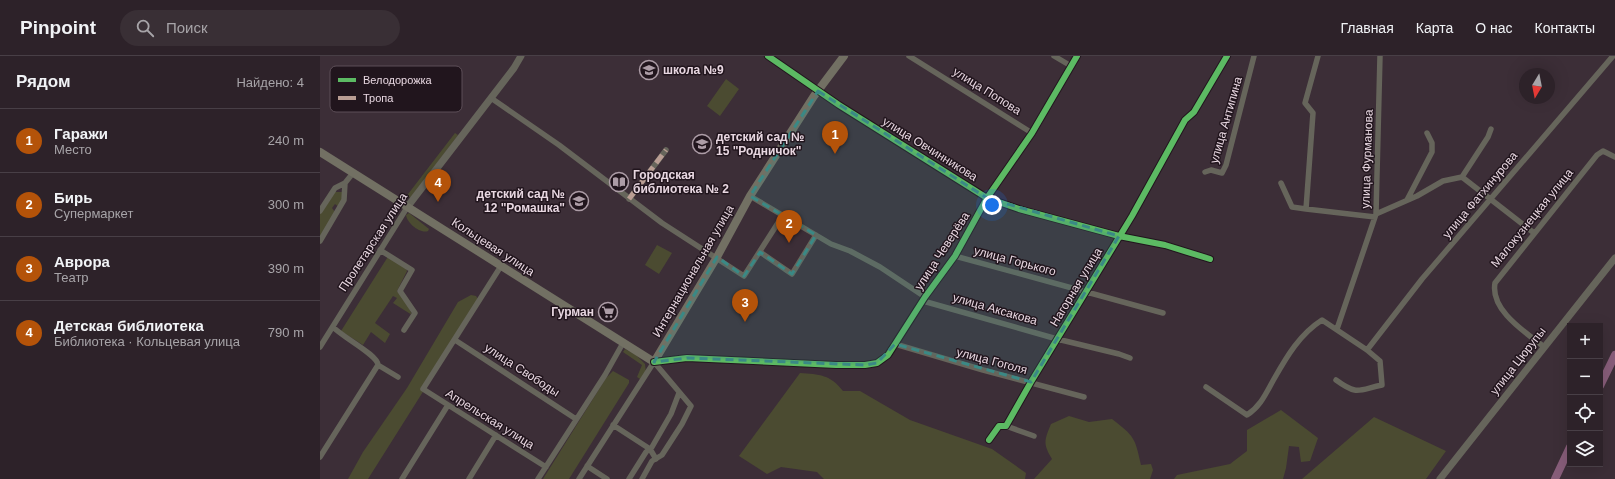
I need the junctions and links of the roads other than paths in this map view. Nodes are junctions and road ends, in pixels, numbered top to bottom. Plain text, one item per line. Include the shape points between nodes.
1 (521, 56) edge
2 (768, 56) edge
3 (844, 56) edge
4 (909, 56) edge
5 (1054, 56) edge
6 (1077, 56) edge
7 (1227, 56) edge
8 (1254, 56) edge
9 (1318, 56) edge
10 (1380, 56) edge
11 (1613, 56) edge
12 (1071, 66) junction
13 (818, 91) junction
14 (491, 98) junction
15 (1491, 129) dead end
16 (1032, 133) junction
17 (1427, 133) dead end
18 (666, 150) dead end
19 (320, 152) edge
20 (1615, 157) edge
21 (1205, 172) dead end
22 (353, 174) junction
23 (1462, 176) junction
24 (345, 183) junction
25 (1281, 183) dead end
26 (750, 196) junction
27 (629, 198) junction
28 (987, 198) junction
29 (1492, 199) junction
30 (1407, 200) junction
31 (408, 206) junction
32 (1306, 209) junction
33 (320, 211) edge
34 (783, 216) junction
35 (1375, 216) junction
36 (1534, 233) junction
37 (816, 234) junction
38 (1119, 236) junction
39 (320, 241) edge
40 (380, 250) junction
41 (760, 252) junction
42 (955, 256) junction
43 (717, 257) junction
44 (1615, 258) edge
45 (1210, 259) dead end
46 (501, 266) junction
47 (1084, 293) junction
48 (924, 299) junction
49 (1162, 313) dead end
50 (333, 327) junction
51 (404, 330) dead end
52 (1337, 330) junction
53 (1058, 339) junction
54 (454, 340) junction
55 (623, 343) junction
56 (895, 344) junction
57 (1543, 346) junction
58 (320, 347) edge
59 (1367, 350) junction
60 (1130, 358) dead end
61 (654, 362) junction
62 (378, 365) junction
63 (398, 378) dead end
64 (1336, 380) dead end
65 (1031, 382) junction
66 (1206, 387) dead end
67 (679, 393) junction
68 (1084, 397) dead end
69 (448, 405) junction
70 (576, 418) junction
71 (613, 425) junction
72 (1006, 426) junction
73 (496, 435) junction
74 (1034, 436) dead end
75 (989, 440) dead end
76 (650, 449) junction
77 (320, 457) edge
78 (656, 459) junction
79 (587, 466) junction
80 (546, 467) junction
81 (402, 479) edge
82 (469, 479) edge
83 (538, 479) edge
84 (578, 479) edge
85 (607, 479) edge
86 (629, 479) edge
87 (642, 479) edge
88 (1440, 479) edge

1 - 14 street, Пролетарская улица
2 - 13 street, улица Овчинникова
3 - 13 main road, Интернациональная улица
4 - 16 street, улица Попова
5 - 12 street
6 - 12 street, улица Чеверёва
7 - 38 street, Нагорная улица via 1194,112 1185,120
8 - 21 street, улица Антипина via 1226,165 1222,173 1211,170
9 - 32 street via 1305,103 1313,113
10 - 35 street, улица Фурманова
11 - 29 street, улица Фатхинурова
12 - 16 street, улица Чеверёва
13 - 26 main road, Интернациональная улица
13 - 28 street, улица Овчинникова
14 - 27 street
14 - 31 street, Пролетарская улица
15 - 23 street
16 - 28 street, улица Чеверёва
17 - 30 street via 1432,143 1432,152
18 - 27 street
19 - 22 main road, Кольцевая улица
20 - 36 street, Малокузнецкая улица via 1603,151 1597,154
22 - 24 street
22 - 31 main road, Кольцевая улица
23 - 29 street
23 - 30 street via 1443,181
24 - 33 street via 335,188
24 - 39 street via 344,200
25 - 32 street via 1292,207
26 - 34 street, улица Аксакова
26 - 43 main road, Интернациональная улица
27 - 43 street via 662,223
28 - 38 street, улица Овчинникова
28 - 42 street, улица Чеверёва
29 - 36 street
29 - 59 street, улица Фатхинурова via 1422,279
30 - 35 street
31 - 40 street, Пролетарская улица
31 - 46 main road, Кольцевая улица
32 - 35 street
34 - 37 street, улица Аксакова
34 - 41 street
35 - 52 street, улица Фурманова
36 - 57 street, Малокузнецкая улица via 1495,283 1494,291 1498,303 1511,320
37 - 41 street via 792,274
37 - 48 street, улица Аксакова via 831,244 868,260
38 - 45 street, улица Овчинникова via 1165,245
38 - 47 street, Нагорная улица
40 - 50 street, Пролетарская улица
40 - 51 street via 412,270 400,291 415,313
41 - 43 street via 744,276
42 - 47 street, улица Горького via 1043,279
42 - 48 street, улица Чеверёва
43 - 61 main road, Интернациональная улица
44 - 57 street, улица Цюрупы
46 - 54 street
46 - 55 main road, Кольцевая улица
47 - 49 street, улица Горького
47 - 53 street, Нагорная улица
48 - 53 street, улица Аксакова
48 - 56 street, улица Чеверёва
50 - 58 street, Пролетарская улица
50 - 62 street via 339,334 374,356
52 - 59 street
52 - 66 street via 1322,320 1302,335 1262,402 1247,415
53 - 60 street, улица Аксакова
53 - 65 street, Нагорная улица
54 - 69 street, Апрельская улица via 422,389
54 - 70 street, улица Свободы
55 - 61 main road, Кольцевая улица
55 - 70 street
56 - 61 street, улица Чеверёва via 877,363 865,365 687,358
56 - 65 street, улица Гоголя
57 - 88 street, улица Цюрупы
59 - 64 street via 1380,361 1382,385 1359,392
61 - 67 street
61 - 71 street, Интернациональная улица
62 - 63 street
62 - 77 street
65 - 68 street, улица Гоголя
65 - 72 street, Нагорная улица
67 - 76 street via 671,414
67 - 78 street via 691,406 670,443
69 - 73 street, Апрельская улица
69 - 81 street
70 - 80 street
71 - 76 street
71 - 79 street, Интернациональная улица
72 - 74 street
72 - 75 street, Нагорная улица via 999,426
73 - 80 street, Апрельская улица
73 - 82 street
76 - 78 street
76 - 86 street
78 - 87 street
79 - 84 street, Интернациональная улица
79 - 85 street
80 - 83 street

